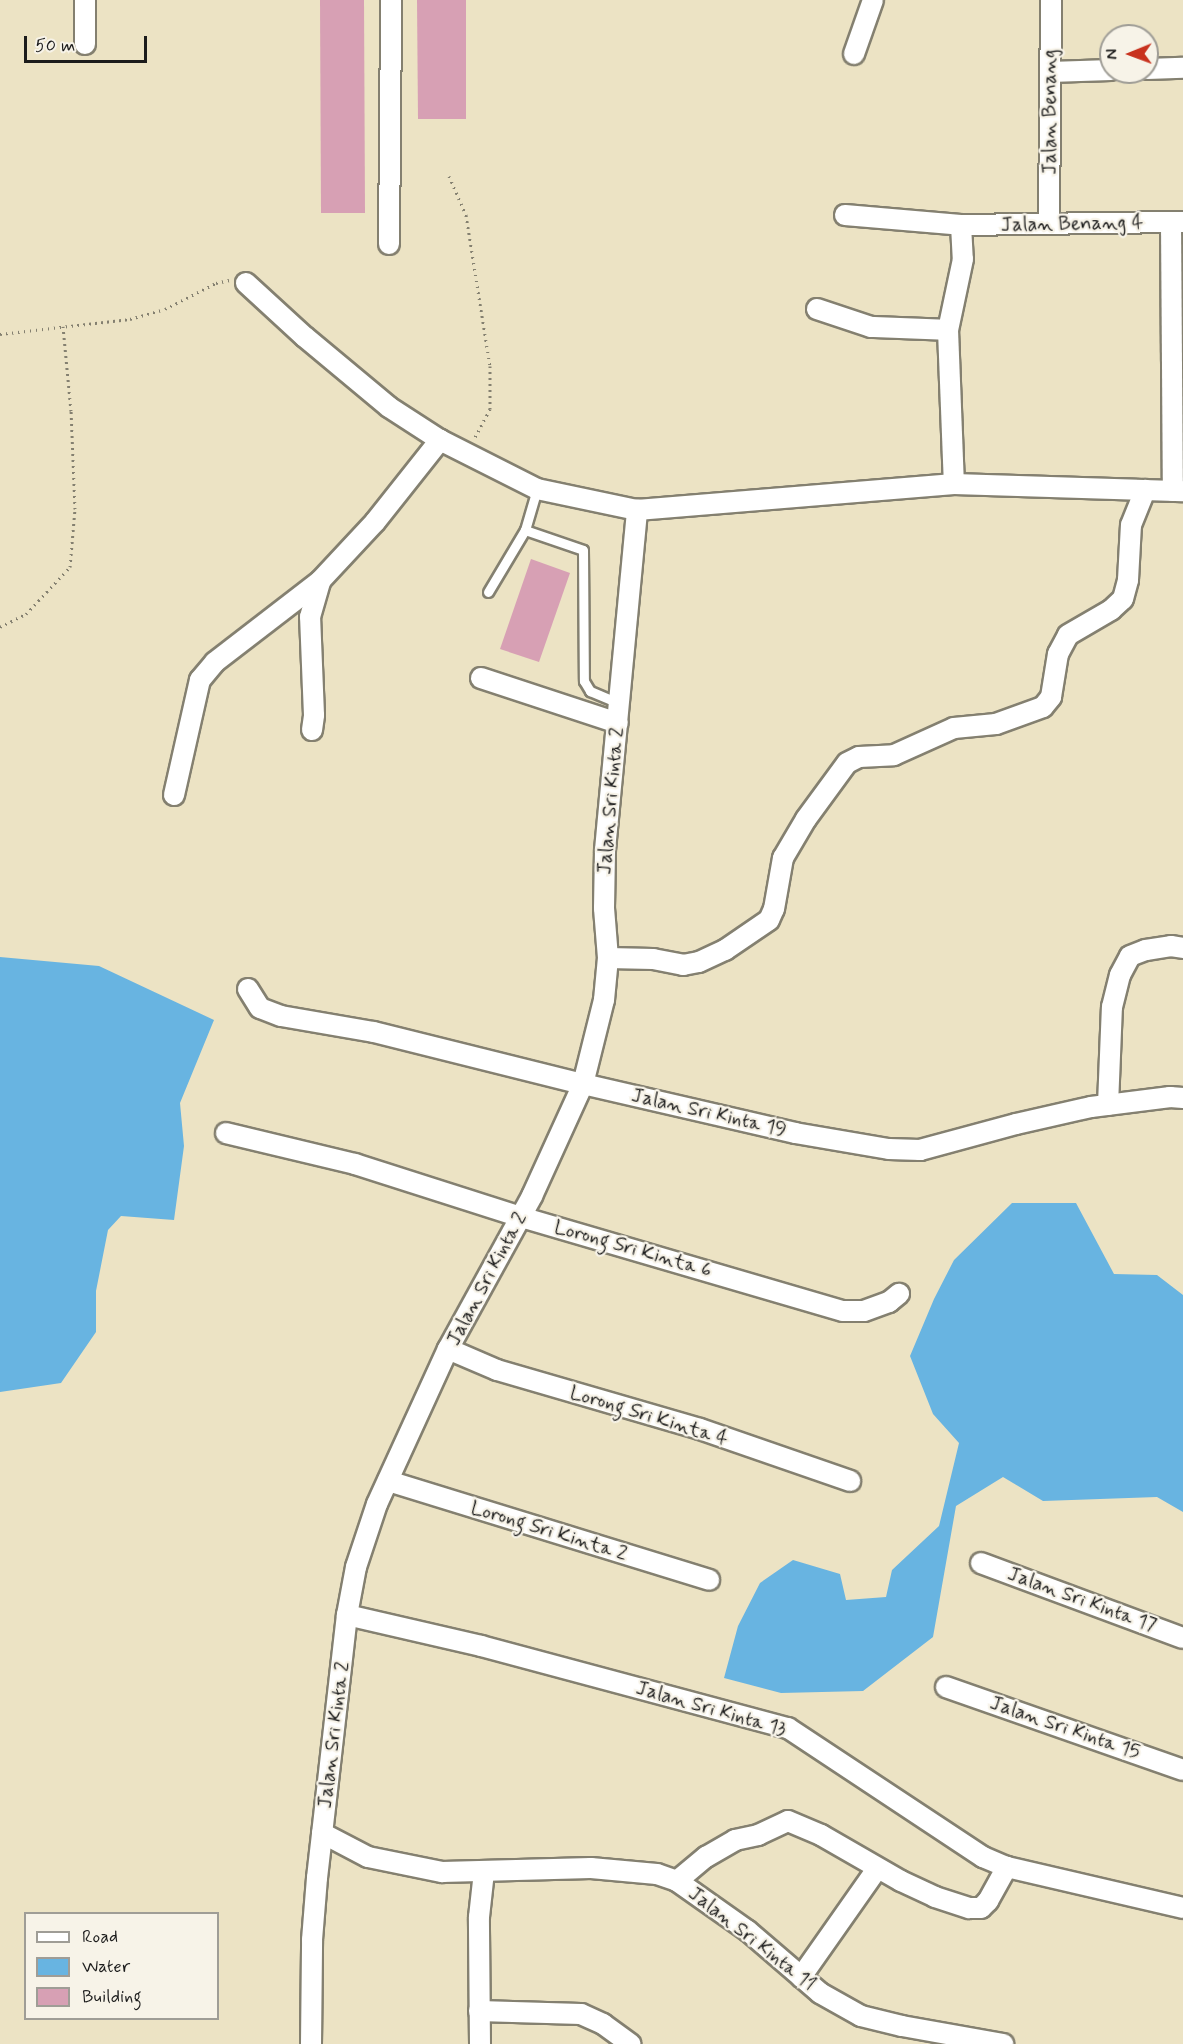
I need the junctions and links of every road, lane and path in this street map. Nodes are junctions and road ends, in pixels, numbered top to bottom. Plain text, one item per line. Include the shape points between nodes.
1 (85, 0) edge
2 (391, 0) edge
3 (873, 0) edge
4 (1050, 0) edge
5 (85, 44) dead end
6 (854, 54) dead end
7 (1183, 68) edge
8 (1159, 69) edge
9 (1099, 70) edge
10 (1050, 72) junction
11 (448, 176) dead end
12 (845, 215) dead end
13 (1177, 222) edge
14 (1049, 224) junction
15 (961, 225) junction
16 (389, 244) dead end
17 (246, 283) joint
18 (817, 309) dead end
19 (63, 327) junction
20 (948, 330) junction
21 (0, 334) edge
22 (440, 440) junction
23 (466, 455) junction
24 (954, 484) junction
25 (537, 489) junction
26 (1145, 490) junction
27 (1178, 491) edge
28 (637, 510) junction
29 (525, 530) junction
30 (320, 581) junction
31 (488, 592) dead end
32 (0, 627) edge
33 (481, 678) dead end
34 (618, 703) junction
35 (618, 723) junction
36 (312, 730) dead end
37 (174, 795) dead end
38 (1183, 948) edge
39 (608, 958) junction
40 (249, 989) dead end
41 (583, 1084) junction
42 (1183, 1098) edge
43 (1108, 1106) junction
44 (226, 1133) dead end
45 (521, 1217) junction
46 (899, 1294) dead end
47 (448, 1349) junction
48 (388, 1481) junction
49 (850, 1481) dead end
50 (981, 1563) dead end
51 (710, 1580) dead end
52 (347, 1615) junction
53 (1183, 1638) edge
54 (946, 1687) dead end
55 (1183, 1770) edge
56 (322, 1833) junction
57 (1007, 1867) junction
58 (877, 1869) junction
59 (484, 1872) junction
60 (677, 1881) junction
61 (1183, 1908) edge
62 (801, 1977) junction
63 (480, 2011) junction
64 (311, 2044) edge
65 (480, 2044) edge
66 (631, 2044) edge
67 (1003, 2044) edge

1 - 5 street
2 - 16 street
3 - 6 street
4 - 10 street, Jalan Benang
7 - 8 street
9 - 10 street
10 - 14 street, Jalan Benang
11 - 23 path via 462,205 471,238 490,366 490,409
12 - 15 street, Jalan Benang 4
13 - 14 street, Jalan Benang 4
13 - 27 street
14 - 15 street, Jalan Benang 4
15 - 20 street via 963,259
17 - 19 path via 233,279 216,283 165,309 130,319
17 - 22 street via 389,406
18 - 20 street via 871,327
19 - 21 path
19 - 32 path via 75,510 70,567 26,614
20 - 24 street
22 - 23 street
22 - 30 street via 375,522
23 - 25 street
24 - 26 street
24 - 28 street
25 - 28 street
25 - 29 lane
26 - 27 street
26 - 39 street via 1131,525 1123,600 1068,635 1058,654 1051,697 1043,707 996,724 954,728 894,755 859,757 848,763 787,852 769,920 725,950 683,965 653,959
28 - 34 street, Jalan Sri Kinta 2
29 - 31 lane
29 - 34 lane via 583,550 584,681 590,691
30 - 36 street via 310,617
30 - 37 street via 215,662 200,680
33 - 35 street
34 - 35 street, Jalan Sri Kinta 2
35 - 39 street, Jalan Sri Kinta 2 via 605,850
38 - 43 street via 1171,946 1130,956 1120,975 1112,1006
39 - 41 street, Jalan Sri Kinta 2 via 604,1000
40 - 41 street, Jalan Sri Kinta 19 via 260,1008 281,1016 374,1032
41 - 43 street, Jalan Sri Kinta 19 via 795,1133 889,1149 921,1150 1016,1124
41 - 45 street, Jalan Sri Kinta 2
42 - 43 street, Jalan Sri Kinta 19
44 - 45 street, Lorong Sri Kinta 6 via 355,1164
45 - 46 street, Lorong Sri Kinta 6 via 843,1311 864,1311
45 - 47 street, Jalan Sri Kinta 2
47 - 48 street, Jalan Sri Kinta 2
47 - 49 street, Lorong Sri Kinta 4 via 498,1370 699,1429
48 - 51 street, Lorong Sri Kinta 2
48 - 52 street, Jalan Sri Kinta 2 via 367,1528
50 - 53 street, Jalan Sri Kinta 17
52 - 56 street, Jalan Sri Kinta 2
52 - 57 street, Jalan Sri Kinta 13 via 481,1646 788,1728 983,1857
54 - 55 street, Jalan Sri Kinta 15
56 - 59 street, Jalan Sri Kinta 11 via 368,1857 442,1872
56 - 64 street, Jalan Sri Kinta 2 via 312,1940
57 - 58 street via 981,1908 935,1897
57 - 61 street, Jalan Sri Kinta 13
58 - 60 street via 821,1835 788,1821 758,1835 735,1840
58 - 62 street
59 - 60 street, Jalan Sri Kinta 11 via 591,1868 657,1874
59 - 63 street via 479,1917
60 - 62 street, Jalan Sri Kinta 11 via 748,1931
62 - 67 street, Jalan Sri Kinta 11 via 820,1993 861,2016
63 - 65 street
63 - 66 street via 581,2014

